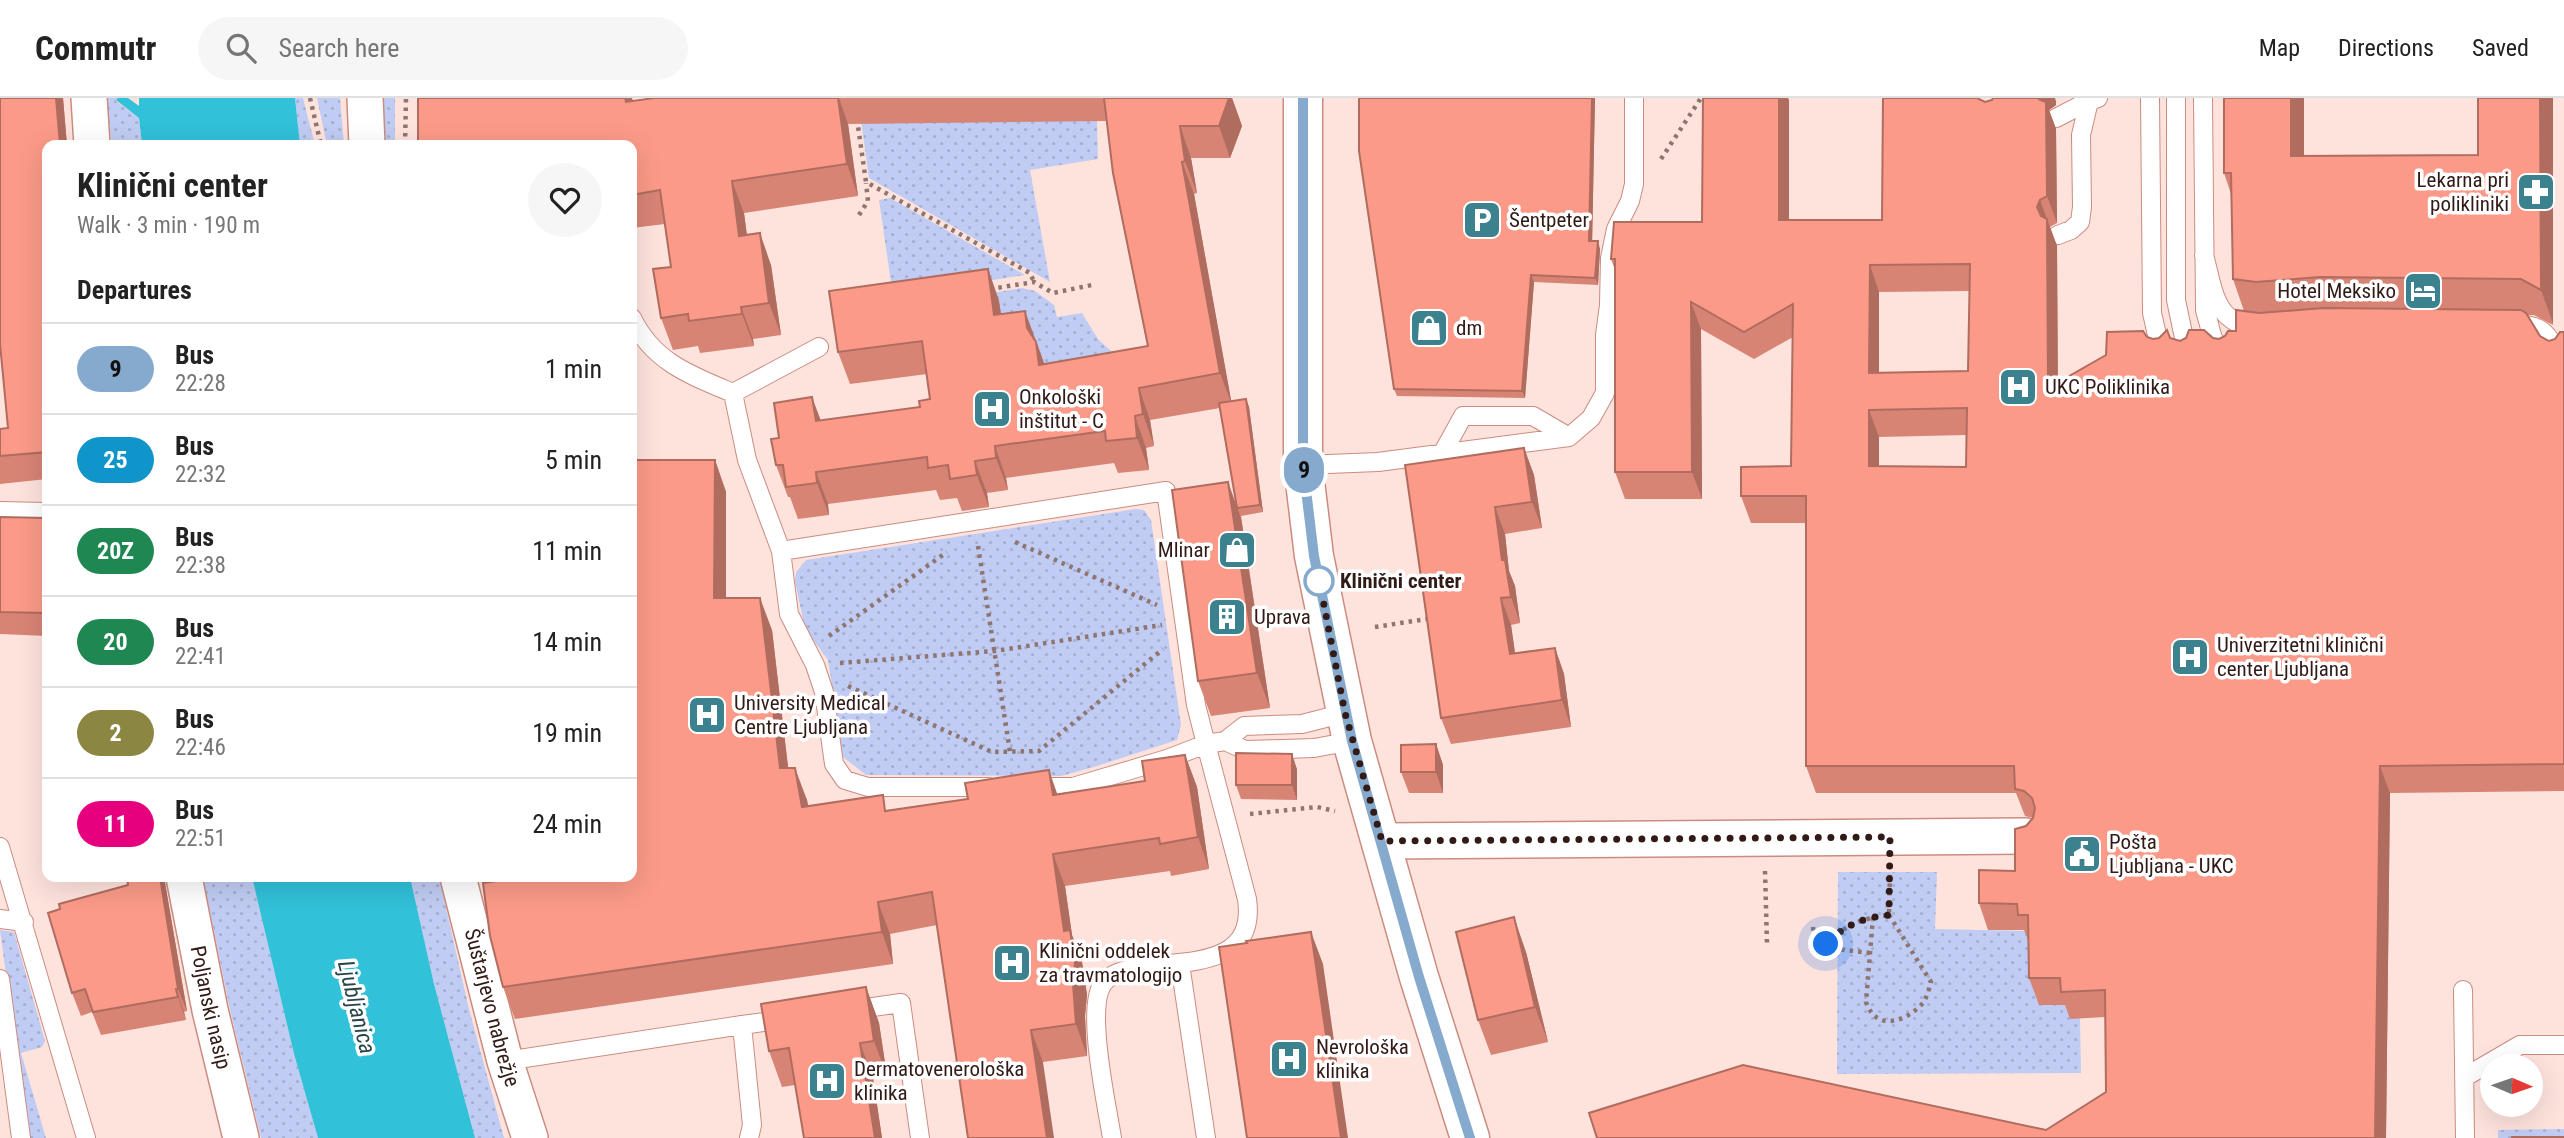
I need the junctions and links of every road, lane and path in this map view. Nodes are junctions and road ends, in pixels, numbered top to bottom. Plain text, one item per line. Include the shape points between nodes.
1 (89, 98) edge
2 (310, 98) edge
3 (365, 98) edge
4 (405, 98) edge
5 (1303, 98) edge
6 (1634, 98) edge
7 (1701, 98) edge
8 (2150, 98) edge
9 (2176, 98) edge
10 (2203, 98) edge
11 (2090, 99) edge
12 (856, 110) dead end
13 (2056, 118) dead end
14 (92, 140) edge
15 (320, 140) edge
16 (367, 140) edge
17 (405, 140) edge
18 (866, 182) junction
19 (1634, 184) junction
20 (859, 215) dead end
21 (2058, 235) dead end
22 (2204, 255) junction
23 (1034, 282) junction
24 (1092, 285) dead end
25 (983, 289) edge
26 (637, 324) edge
27 (2486, 324) edge
28 (2278, 328) edge
29 (819, 347) dead end
30 (2164, 355) edge
31 (2227, 355) edge
32 (2188, 357) edge
33 (2559, 357) edge
34 (733, 393) junction
35 (1569, 436) junction
36 (1442, 454) junction
37 (1303, 465) junction
38 (0, 511) edge
39 (42, 512) edge
40 (974, 520) junction
41 (978, 541) junction
42 (968, 542) dead end
43 (781, 551) junction
44 (947, 552) dead end
45 (1433, 618) edge
46 (1185, 622) junction
47 (1375, 627) dead end
48 (995, 651) junction
49 (815, 665) junction
50 (1349, 727) junction
51 (1224, 741) junction
52 (1206, 744) junction
53 (1010, 752) junction
54 (1339, 812) dead end
55 (1225, 814) junction
56 (2025, 836) edge
57 (1765, 837) junction
58 (1890, 837) junction
59 (1382, 841) junction
60 (0, 847) edge
61 (185, 882) edge
62 (459, 882) edge
63 (1889, 915) junction
64 (1873, 917) junction
65 (0, 919) edge
66 (24, 922) junction
67 (1813, 927) dead end
68 (1767, 944) dead end
69 (1814, 944) dead end
70 (1870, 953) junction
71 (1180, 964) junction
72 (0, 982) edge
73 (2463, 990) dead end
74 (834, 1012) edge
75 (808, 1016) edge
76 (741, 1025) junction
77 (2564, 1045) edge
78 (505, 1061) junction
79 (2465, 1077) junction
80 (21, 1138) edge
81 (86, 1138) edge
82 (241, 1138) edge
83 (530, 1138) edge
84 (749, 1138) edge
85 (920, 1138) edge
86 (1112, 1138) edge
87 (1206, 1138) edge
88 (1470, 1138) edge
89 (2465, 1138) edge

1 - 14 street
2 - 15 path
3 - 16 street
4 - 17 path
5 - 37 main road
6 - 19 lane
7 - 19 path via 1650,176
8 - 30 lane via 2152,313
9 - 32 lane via 2176,300
10 - 22 lane
11 - 13 lane
11 - 21 lane via 2081,135 2080,222
12 - 18 path
18 - 20 path via 868,201
18 - 23 path via 1030,273
19 - 35 lane via 1610,258 1605,393 1591,418
22 - 28 lane via 2224,316 2240,326
22 - 31 lane via 2207,324
23 - 24 path via 1053,293
23 - 25 path
26 - 34 lane via 674,368
27 - 33 lane via 2534,326 2544,331
29 - 34 lane
34 - 43 lane via 747,460
35 - 36 lane
35 - 36 lane via 1533,416 1463,416
36 - 37 lane
37 - 50 main road via 1314,556
38 - 39 lane
40 - 41 path
40 - 43 lane
40 - 46 lane via 1166,491
41 - 42 path
41 - 46 path via 1003,538 1159,606
41 - 48 path
43 - 49 lane via 789,614
44 - 49 path via 828,636
45 - 47 path
46 - 48 path
46 - 52 lane
46 - 53 path via 1165,648 1039,751
48 - 49 path
48 - 53 path
49 - 52 lane via 824,692 834,764 845,780 867,787 1073,787
49 - 53 path via 839,681 992,752
50 - 51 lane via 1244,726
50 - 51 lane via 1314,748 1245,750
50 - 59 main road
51 - 52 lane
52 - 55 lane
54 - 55 path via 1317,807
55 - 71 lane via 1247,899 1247,928 1235,945 1215,956
56 - 58 street
57 - 58 street
57 - 59 street
57 - 68 path
58 - 63 path
59 - 88 main road
60 - 66 lane
61 - 82 street, Poljanski nasip
62 - 78 street, Šuštarjevo nabrežje
63 - 64 path
63 - 70 path via 1931,982 1924,1001 1892,1022 1870,1013
64 - 70 path
64 - 70 path via 1840,930 1826,944
65 - 66 lane
66 - 81 lane
67 - 69 path
71 - 86 lane via 1118,973 1102,984 1096,1026
71 - 87 lane
72 - 80 lane
73 - 79 lane
74 - 85 lane via 901,1003
75 - 76 lane
76 - 78 lane
76 - 84 lane via 752,1125
77 - 79 lane via 2520,1045
78 - 83 street, Šuštarjevo nabrežje
79 - 89 lane

